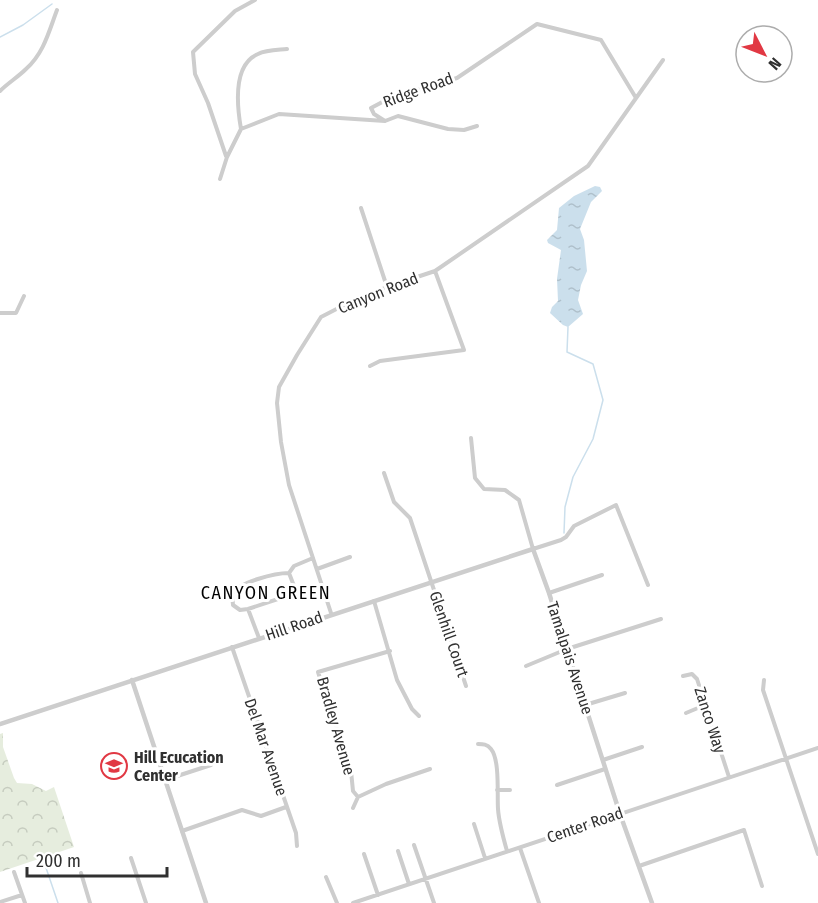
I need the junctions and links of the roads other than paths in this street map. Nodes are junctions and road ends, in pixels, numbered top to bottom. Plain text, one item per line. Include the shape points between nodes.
1 (255, 0) edge
2 (57, 10) dead end
3 (287, 49) dead end
4 (663, 60) dead end
5 (0, 91) edge
6 (636, 98) junction
7 (385, 121) junction
8 (477, 126) dead end
9 (241, 129) junction
10 (227, 157) junction
11 (220, 179) dead end
12 (362, 208) dead end
13 (435, 271) junction
14 (387, 287) junction
15 (24, 296) dead end
16 (0, 313) edge
17 (370, 366) dead end
18 (471, 438) dead end
19 (384, 473) dead end
20 (532, 549) junction
21 (350, 556) dead end
22 (313, 558) junction
23 (317, 569) junction
24 (289, 573) junction
25 (602, 575) dead end
26 (431, 582) junction
27 (648, 585) dead end
28 (549, 593) junction
29 (374, 601) junction
30 (248, 609) junction
31 (331, 614) junction
32 (661, 619) dead end
33 (259, 638) junction
34 (232, 647) junction
35 (567, 649) junction
36 (390, 651) junction
37 (526, 666) dead end
38 (682, 676) dead end
39 (132, 680) junction
40 (764, 680) dead end
41 (466, 686) dead end
42 (625, 693) dead end
43 (585, 705) junction
44 (705, 705) junction
45 (686, 712) dead end
46 (419, 716) dead end
47 (0, 724) edge
48 (478, 744) dead end
49 (642, 747) dead end
50 (818, 748) edge
51 (786, 758) junction
52 (603, 760) junction
53 (210, 765) dead end
54 (430, 769) dead end
55 (605, 769) junction
56 (729, 777) junction
57 (165, 780) junction
58 (557, 785) dead end
59 (497, 790) junction
60 (510, 790) dead end
61 (358, 797) junction
62 (286, 807) junction
63 (352, 808) dead end
64 (620, 814) junction
65 (474, 824) dead end
66 (182, 831) junction
67 (414, 845) dead end
68 (297, 846) dead end
69 (520, 848) junction
70 (507, 850) junction
71 (398, 851) dead end
72 (364, 854) dead end
73 (818, 854) edge
74 (131, 858) dead end
75 (485, 858) junction
76 (639, 866) junction
77 (14, 872) dead end
78 (81, 873) dead end
79 (326, 876) dead end
80 (426, 879) junction
81 (410, 884) junction
82 (762, 886) dead end
83 (22, 895) junction
84 (378, 895) junction
85 (0, 902) edge
86 (25, 903) edge
87 (90, 903) edge
88 (146, 903) edge
89 (206, 903) edge
90 (337, 903) edge
91 (352, 903) edge
92 (434, 903) edge
93 (539, 903) edge
94 (651, 903) edge

1 - 10 street via 236,11 193,52 195,74
2 - 5 street via 36,58
3 - 9 street via 258,54 241,70
4 - 6 street, Canyon Road
6 - 7 street, Ridge Road via 601,40 537,24 456,78 371,108
6 - 13 street, Canyon Road via 588,166
7 - 8 street via 398,116 448,129
7 - 9 street, Ridge Road via 279,114
9 - 10 street
10 - 11 street
12 - 14 street
13 - 14 street, Canyon Road
13 - 17 street via 464,350 380,361
14 - 22 street, Canyon Road via 321,317 279,387 277,403 289,485
15 - 16 street via 16,313
18 - 20 street, Tamalpais Avenue via 475,478 484,489 505,490 519,500
19 - 26 street, Glenhill Court via 394,502 410,518
20 - 26 street, Hill Road
20 - 27 street, Hill Road via 561,540 574,526 616,505
20 - 28 street, Tamalpais Avenue
21 - 23 street
22 - 23 street, Canyon Road
22 - 24 street via 294,566
23 - 31 street, Canyon Road
24 - 30 street via 294,586 287,596
24 - 30 street via 235,589 233,605 240,610
25 - 28 street
26 - 29 street, Hill Road
26 - 41 street, Glenhill Court
28 - 35 street, Tamalpais Avenue
29 - 31 street, Hill Road
29 - 36 street
30 - 33 street
31 - 33 street, Hill Road
32 - 35 street
33 - 34 street, Hill Road
34 - 39 street, Hill Road
34 - 62 street, Del Mar Avenue
35 - 37 street
35 - 43 street, Tamalpais Avenue
36 - 46 street via 397,680
36 - 61 street, Bradley Avenue via 318,672 351,771 352,791
38 - 44 street, Zanco Way via 692,674 697,679
39 - 47 street, Hill Road
39 - 57 street
40 - 51 street via 763,690
42 - 43 street
43 - 52 street, Tamalpais Avenue
44 - 45 street
44 - 56 street, Zanco Way
48 - 59 street via 491,749
49 - 52 street
50 - 51 street, Center Road
51 - 56 street, Center Road
51 - 73 street
52 - 55 street, Tamalpais Avenue
53 - 57 street
54 - 61 street, Bradley Avenue
55 - 58 street
55 - 64 street, Tamalpais Avenue
56 - 64 street, Center Road
57 - 66 street
59 - 60 street
59 - 70 street
61 - 63 street, Bradley Avenue
62 - 66 street via 261,816 242,810
62 - 68 street, Del Mar Avenue
64 - 69 street, Center Road
64 - 76 street, Tamalpais Avenue
65 - 75 street
66 - 89 street
67 - 80 street
69 - 70 street, Center Road
69 - 93 street
70 - 75 street, Center Road
71 - 81 street
72 - 84 street
74 - 88 street
75 - 80 street, Center Road
76 - 82 street via 744,830
76 - 94 street, Tamalpais Avenue
77 - 83 street
78 - 87 street
79 - 90 street
80 - 81 street, Center Road
80 - 92 street
81 - 84 street, Center Road
83 - 85 street
83 - 86 street
84 - 91 street, Center Road

